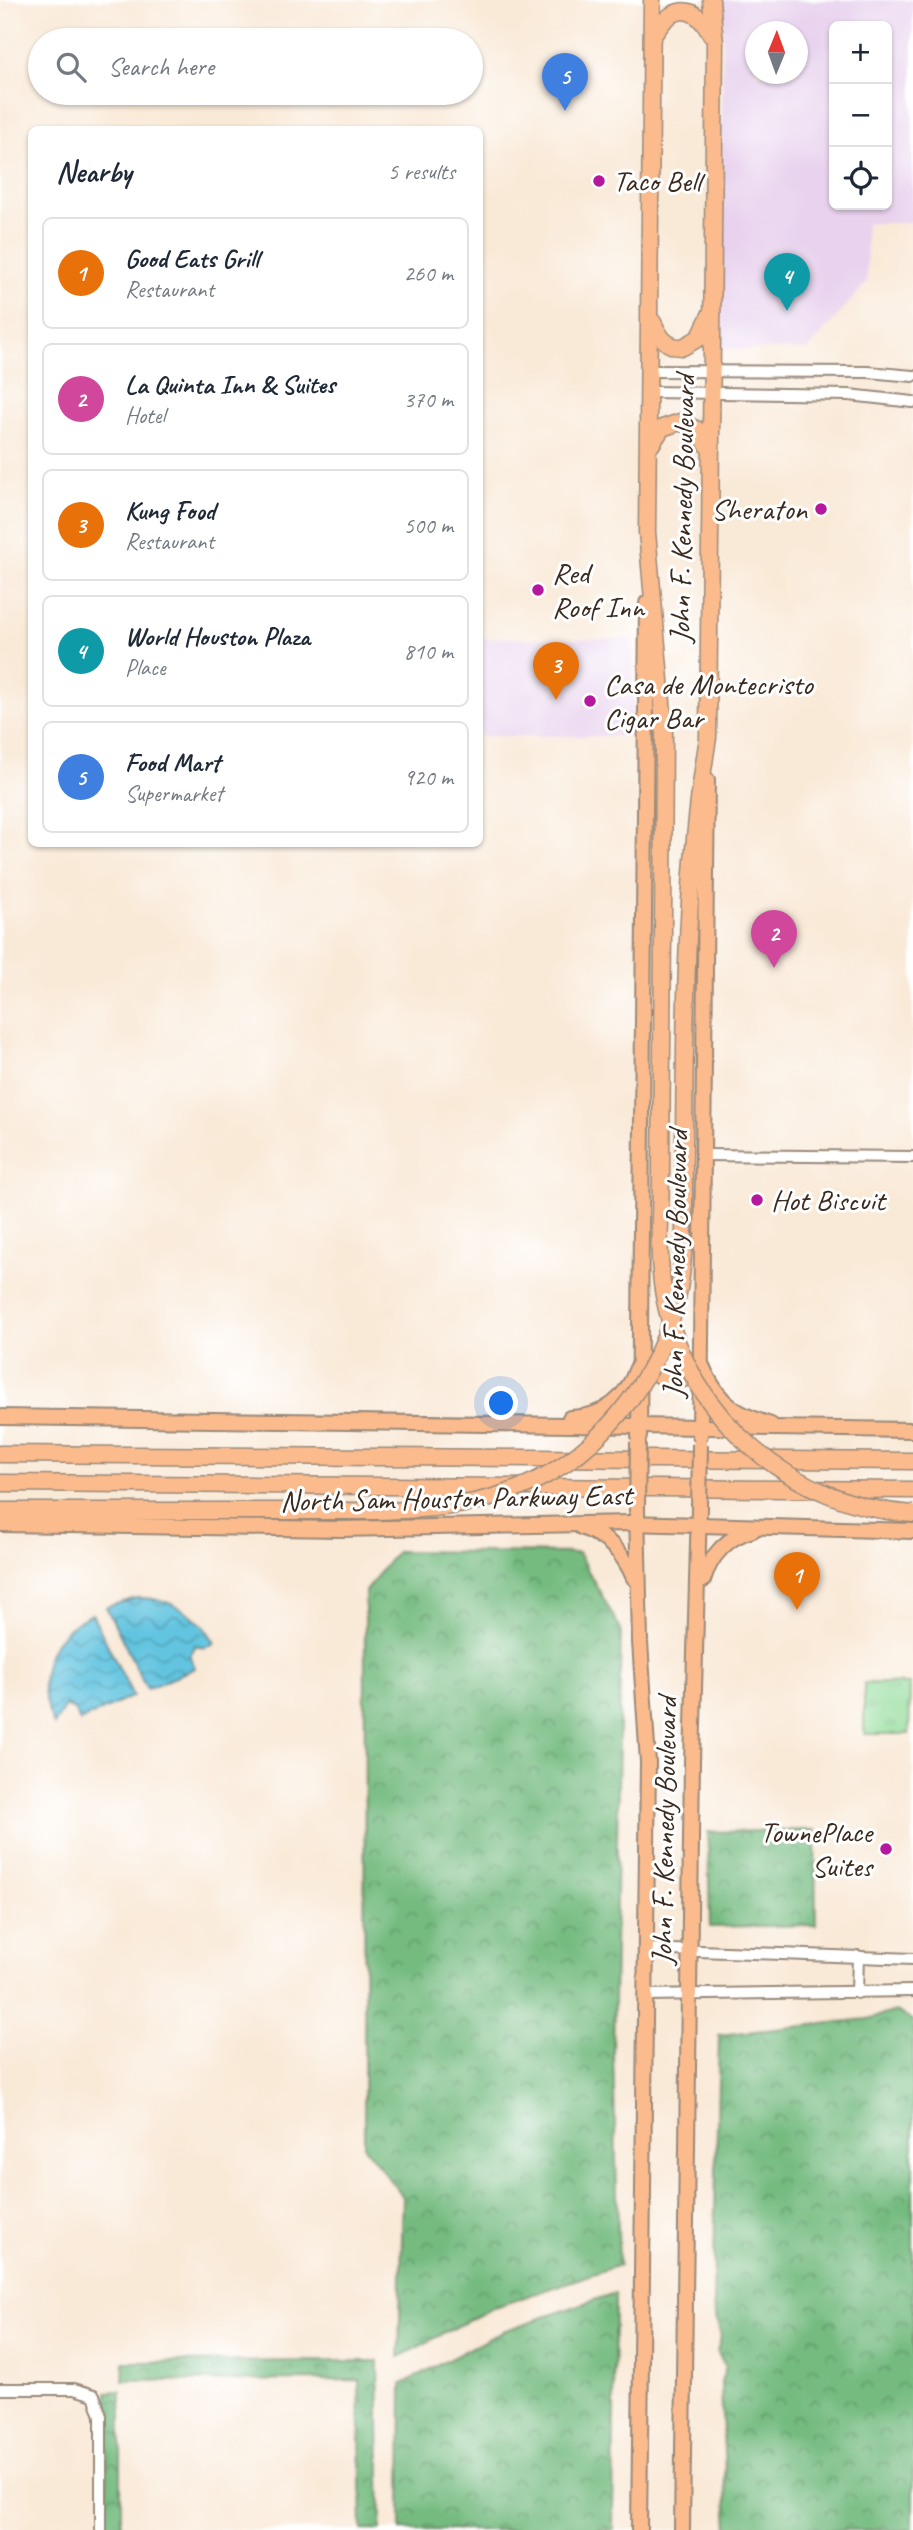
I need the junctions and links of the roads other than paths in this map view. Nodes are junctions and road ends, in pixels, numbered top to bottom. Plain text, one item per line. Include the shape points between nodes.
1 (652, 0) edge
2 (711, 0) edge
3 (652, 38) junction
4 (715, 43) junction
5 (713, 309) junction
6 (651, 312) junction
7 (650, 370) junction
8 (713, 371) junction
9 (898, 374) junction
10 (913, 376) edge
11 (650, 392) junction
12 (711, 394) junction
13 (896, 399) junction
14 (913, 401) edge
15 (650, 448) junction
16 (711, 451) junction
17 (647, 532) junction
18 (708, 738) junction
19 (705, 1155) junction
20 (913, 1157) edge
21 (640, 1264) junction
22 (640, 1360) junction
23 (700, 1362) junction
24 (0, 1417) edge
25 (478, 1423) junction
26 (700, 1428) junction
27 (784, 1429) junction
28 (913, 1430) edge
29 (639, 1434) junction
30 (0, 1454) edge
31 (913, 1461) edge
32 (0, 1483) edge
33 (913, 1490) edge
34 (0, 1511) edge
35 (913, 1514) edge
36 (570, 1523) junction
37 (637, 1523) junction
38 (0, 1524) edge
39 (699, 1527) junction
40 (764, 1527) junction
41 (913, 1531) edge
42 (638, 1586) junction
43 (699, 1594) junction
44 (646, 1949) junction
45 (690, 1951) junction
46 (858, 1956) junction
47 (913, 1959) edge
48 (913, 1991) edge
49 (857, 1993) junction
50 (645, 1995) junction
51 (690, 1995) junction
52 (0, 2389) edge
53 (101, 2530) edge
54 (639, 2530) edge
55 (682, 2530) edge

1 - 3 highway, John F. Kennedy Boulevard
2 - 4 highway, John F. Kennedy Boulevard
3 - 4 highway via 667,16 689,9 704,20
3 - 6 highway, John F. Kennedy Boulevard
4 - 5 highway, John F. Kennedy Boulevard
5 - 6 highway via 699,338 683,347 672,347 659,336
5 - 8 highway, John F. Kennedy Boulevard
6 - 7 highway, John F. Kennedy Boulevard
7 - 8 street
7 - 11 highway, John F. Kennedy Boulevard
8 - 9 street
8 - 12 highway, John F. Kennedy Boulevard
9 - 10 street
9 - 13 street
11 - 12 street
11 - 15 highway, John F. Kennedy Boulevard
12 - 13 street
12 - 16 highway, John F. Kennedy Boulevard
13 - 14 street
15 - 16 highway via 662,428 680,422 698,430
15 - 17 highway, John F. Kennedy Boulevard
16 - 18 highway, John F. Kennedy Boulevard
17 - 21 main road, John F. Kennedy Boulevard
17 - 35 highway, bridge via 664,725 661,1244 665,1300 680,1351 719,1415 778,1469 840,1499
18 - 19 main road, John F. Kennedy Boulevard
18 - 34 highway, bridge via 695,813 687,930 683,1240 675,1305 646,1377 615,1421 550,1472 504,1494 448,1506 377,1511
19 - 20 street
19 - 23 main road, John F. Kennedy Boulevard
21 - 22 main road, John F. Kennedy Boulevard
21 - 23 main road via 647,1296 649,1368 659,1377 684,1379 692,1377
22 - 25 main road via 625,1392 600,1415
22 - 29 main road, John F. Kennedy Boulevard
23 - 26 main road, John F. Kennedy Boulevard
23 - 27 main road via 736,1414
24 - 25 main road
25 - 29 main road
26 - 27 main road
26 - 29 main road
26 - 39 main road, John F. Kennedy Boulevard, bridge
27 - 28 main road
29 - 37 main road, John F. Kennedy Boulevard, bridge
30 - 31 highway, North Sam Houston Parkway East
32 - 33 highway, North Sam Houston Parkway East
36 - 37 main road, North Sam Houston Parkway East
36 - 38 main road, North Sam Houston Parkway East via 340,1529
36 - 42 main road via 599,1533 618,1548
37 - 39 main road, North Sam Houston Parkway East
37 - 42 main road, John F. Kennedy Boulevard
39 - 40 main road, North Sam Houston Parkway East
39 - 43 main road, John F. Kennedy Boulevard
40 - 41 main road, North Sam Houston Parkway East
40 - 43 main road via 747,1531 718,1551 708,1563
42 - 44 main road, John F. Kennedy Boulevard via 648,1762
43 - 45 main road, John F. Kennedy Boulevard
44 - 45 street
44 - 50 main road, John F. Kennedy Boulevard
45 - 46 street
45 - 51 main road, John F. Kennedy Boulevard
46 - 47 street
46 - 49 street
48 - 49 street
49 - 51 street
50 - 51 street
50 - 54 main road, John F. Kennedy Boulevard
51 - 55 main road, John F. Kennedy Boulevard
52 - 53 street via 74,2389 94,2395 102,2416

